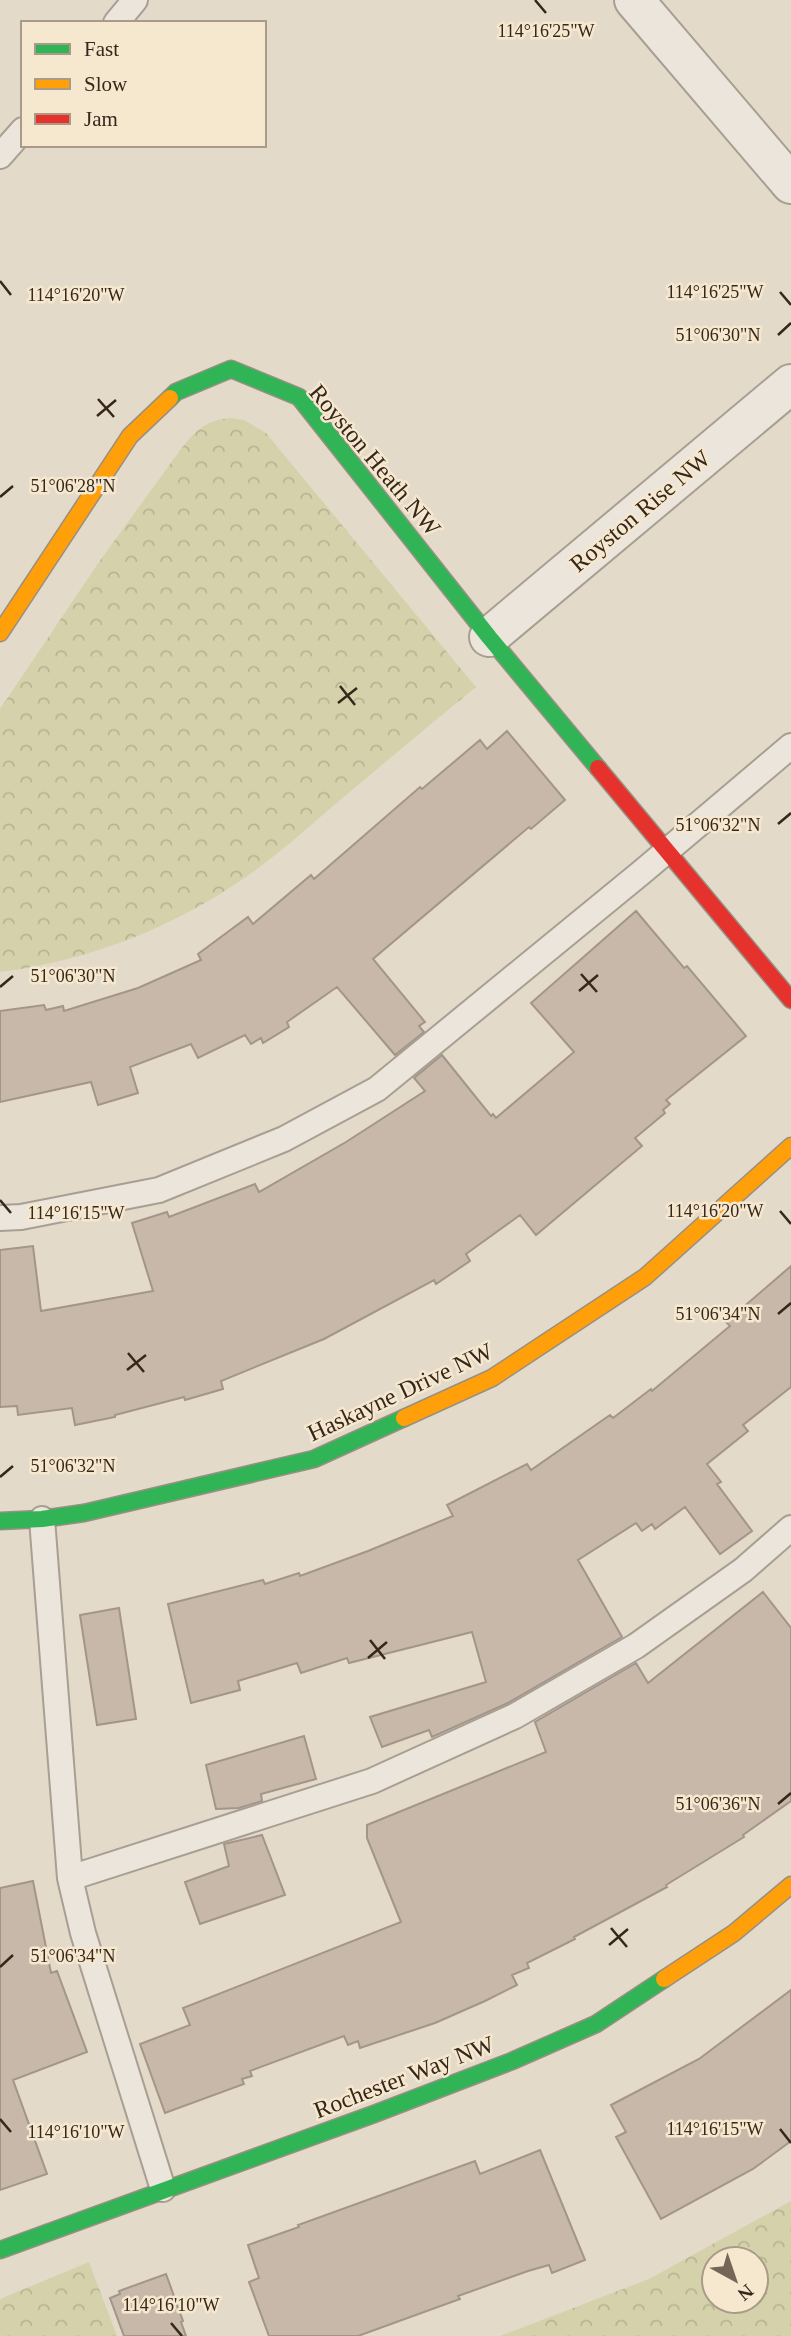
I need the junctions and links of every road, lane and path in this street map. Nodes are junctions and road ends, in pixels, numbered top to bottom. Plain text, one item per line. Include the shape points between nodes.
1 (135, 0) edge
2 (634, 0) edge
3 (118, 21) edge
4 (21, 132) edge
5 (0, 156) edge
6 (791, 184) edge
7 (791, 384) edge
8 (0, 633) edge
9 (489, 637) junction
10 (791, 746) edge
11 (668, 850) junction
12 (791, 1000) edge
13 (791, 1146) edge
14 (0, 1218) edge
15 (42, 1519) junction
16 (0, 1521) edge
17 (791, 1528) edge
18 (70, 1878) junction
19 (791, 1885) edge
20 (163, 2189) junction
21 (0, 2250) edge

1 - 3 lane
2 - 6 street
4 - 5 lane
7 - 9 street, Royston Rise NW
8 - 9 street, Royston Heath NW via 130,436 176,392 231,369 299,397
9 - 11 street, Royston Heath NW
10 - 11 lane
11 - 12 street, Royston Heath NW
11 - 14 lane via 377,1089 284,1139 159,1189
13 - 15 street, Haskayne Drive NW via 645,1278 492,1378 314,1459
15 - 16 street, Haskayne Drive NW
15 - 18 lane
17 - 18 lane via 743,1570 636,1646 514,1716 372,1781
18 - 20 lane
19 - 20 street, Rochester Way NW via 734,1933 596,2024 374,2114
20 - 21 street, Rochester Way NW

